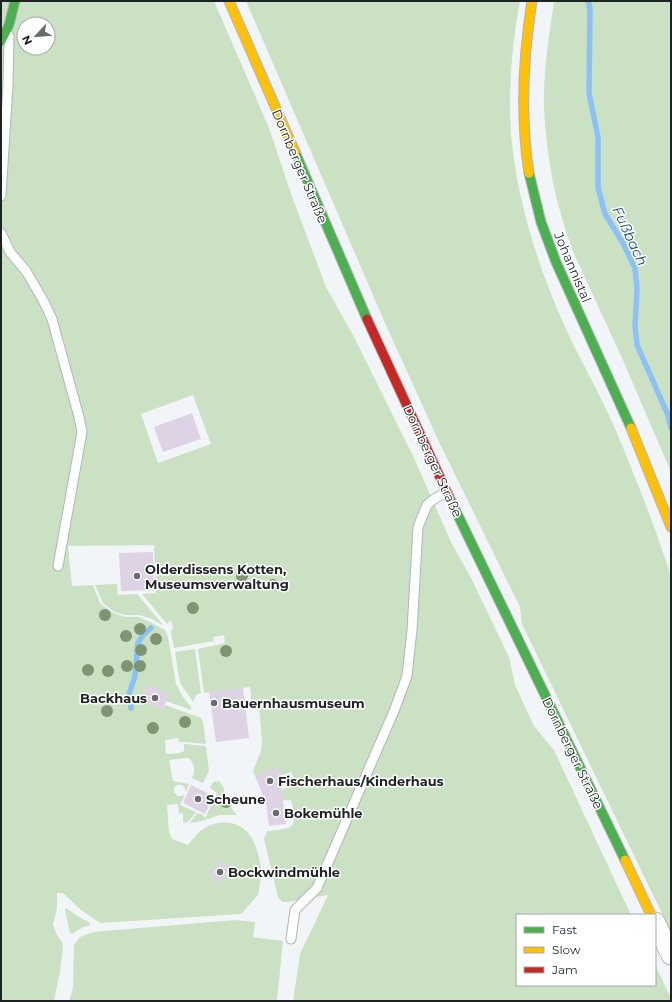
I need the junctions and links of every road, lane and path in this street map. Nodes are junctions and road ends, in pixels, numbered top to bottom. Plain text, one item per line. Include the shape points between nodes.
1 (14, 1) edge
2 (229, 1) edge
3 (532, 1) edge
4 (9, 25) junction
5 (1, 40) edge
6 (1, 196) edge
7 (1, 233) edge
8 (447, 492) junction
9 (671, 527) edge
10 (58, 566) dead end
11 (652, 914) edge
12 (656, 924) edge
13 (291, 939) dead end
14 (671, 955) edge

1 - 4 street
2 - 8 street, Dornberger Straße via 359,301
3 - 9 street, Johannistal via 522,77 525,143 537,209 558,267 646,463
4 - 5 street
4 - 6 lane
7 - 10 lane via 10,252 26,271 52,319 82,432
8 - 11 street, Dornberger Straße
8 - 13 lane via 427,504 418,527 407,676 317,888 295,910
12 - 14 street

